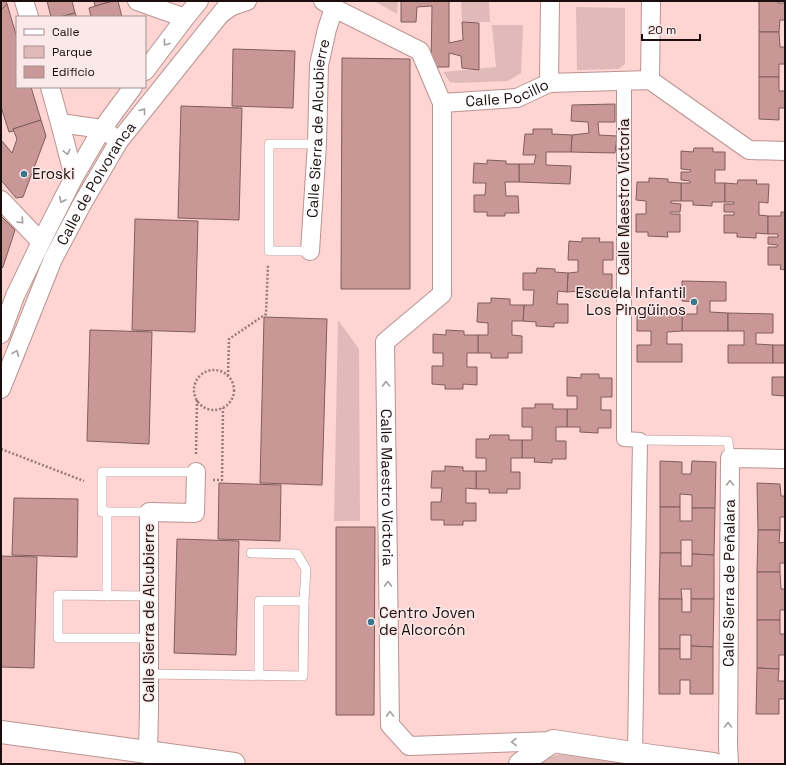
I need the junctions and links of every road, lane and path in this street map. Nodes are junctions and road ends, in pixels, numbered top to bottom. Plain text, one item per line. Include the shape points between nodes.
1 (24, 1) edge
2 (138, 1) edge
3 (199, 1) edge
4 (231, 1) edge
5 (247, 1) edge
6 (550, 1) edge
7 (650, 1) edge
8 (328, 5) edge
9 (219, 15) junction
10 (29, 16) edge
11 (185, 18) junction
12 (146, 70) edge
13 (624, 80) junction
14 (650, 80) junction
15 (549, 83) junction
16 (50, 88) edge
17 (132, 88) edge
18 (442, 103) junction
19 (60, 123) junction
20 (102, 129) junction
21 (119, 141) junction
22 (316, 144) junction
23 (785, 151) edge
24 (74, 177) junction
25 (1, 200) edge
26 (41, 242) junction
27 (269, 251) junction
28 (310, 251) joint
29 (8, 292) edge
30 (1, 334) edge
31 (228, 376) junction
32 (1, 389) edge
33 (196, 399) junction
34 (223, 408) junction
35 (640, 440) junction
36 (1, 449) edge
37 (730, 458) junction
38 (785, 459) edge
39 (196, 472) junction
40 (222, 480) dead end
41 (84, 481) dead end
42 (107, 512) junction
43 (149, 512) junction
44 (251, 553) dead end
45 (107, 596) junction
46 (148, 596) junction
47 (304, 601) junction
48 (148, 638) junction
49 (148, 674) junction
50 (259, 675) junction
51 (1, 732) edge
52 (553, 741) junction
53 (148, 752) junction
54 (635, 754) junction
55 (234, 764) edge
56 (520, 764) edge
57 (712, 764) edge
58 (729, 764) edge

1 - 10 street
2 - 11 street
3 - 11 street
4 - 9 street, Calle de Polvoranca
5 - 9 street via 232,6
6 - 15 street
7 - 14 street
8 - 18 street, Calle Pocillo via 420,51
8 - 22 street, Calle Sierra de Alcubierre via 327,29 319,65
21 -> 9 street, Calle de Polvoranca
11 -> 12 street
13 - 14 street, Calle Pocillo
13 - 15 street, Calle Pocillo
13 - 35 street, Calle Maestro Victoria via 624,439
14 - 23 street via 749,150
15 - 18 street, Calle Pocillo via 517,98
16 - 19 street
17 - 20 street, Calle de Polvoranca
52 -> 18 street, Calle Maestro Victoria via 409,746 390,725 385,342 442,294
19 - 20 street
19 -> 24 street
20 - 21 street
20 - 24 street, Calle de Polvoranca
32 -> 21 street, Calle de Polvoranca via 53,259
22 - 27 lane via 270,144
22 - 28 street, Calle Sierra de Alcubierre
24 -> 26 street, Calle de Polvoranca
25 -> 26 street
26 - 29 street, Calle de Polvoranca
27 - 28 lane
27 - 31 path via 266,314 229,338
29 - 30 street, Calle de Polvoranca
31 - 33 path via 215,370 202,374 195,385
31 - 34 path via 234,393
33 - 34 path via 211,410
33 - 39 path
34 - 40 path
35 - 37 lane via 728,441
35 - 54 street
36 - 41 path
37 - 38 street
58 -> 37 street, Calle Sierra de Peñalara
39 - 42 lane via 102,472 102,512
39 - 43 street, Calle Sierra de Alcubierre via 195,513
42 - 43 lane
42 - 45 lane
43 - 46 street, Calle Sierra de Alcubierre
44 - 47 lane via 297,554 306,569
45 - 46 lane
45 - 48 lane via 58,596 58,638
46 - 48 street, Calle Sierra de Alcubierre
47 - 50 lane via 260,601
47 - 50 lane via 302,676
48 - 49 street, Calle Sierra de Alcubierre
49 - 50 lane
49 - 53 street, Calle Sierra de Alcubierre
51 - 53 street
52 - 54 street
52 - 56 street
53 - 55 street
54 - 57 street

